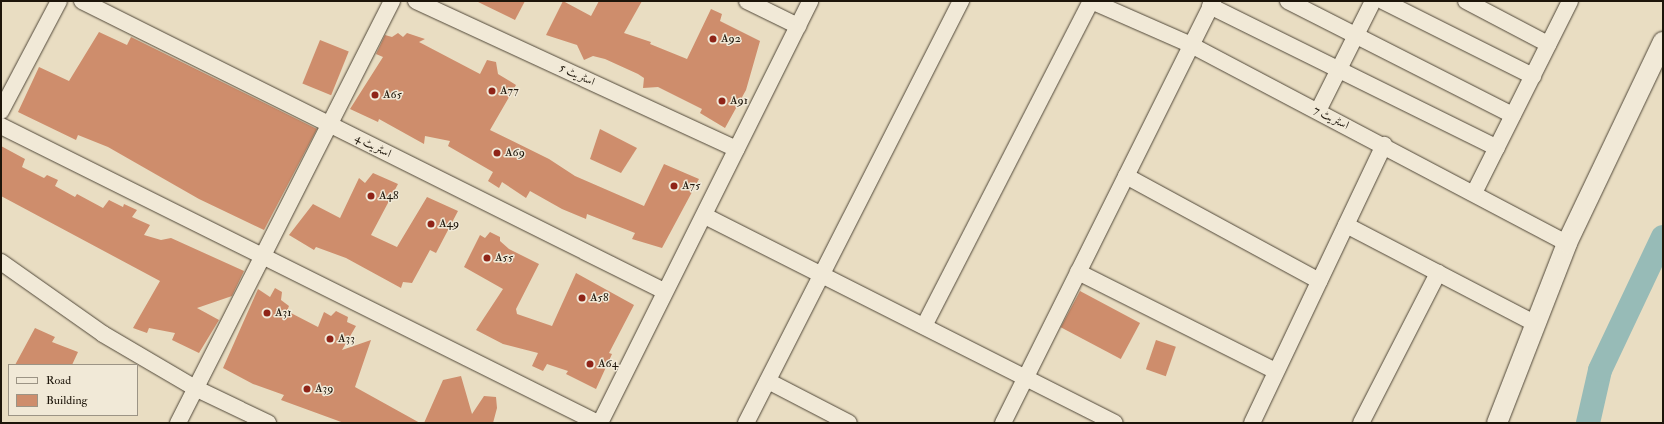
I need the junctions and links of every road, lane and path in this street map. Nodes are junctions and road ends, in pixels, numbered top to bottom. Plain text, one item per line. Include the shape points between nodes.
1 (59, 1) edge
2 (82, 1) edge
3 (392, 1) edge
4 (416, 1) edge
5 (747, 1) edge
6 (810, 1) edge
7 (961, 1) edge
8 (1091, 1) edge
9 (1288, 1) edge
10 (1373, 1) edge
11 (1383, 1) edge
12 (1466, 1) edge
13 (1570, 1) edge
14 (1212, 4) edge
15 (798, 26) junction
16 (1356, 35) junction
17 (1663, 42) edge
18 (1548, 44) junction
19 (1191, 45) junction
20 (1339, 69) junction
21 (1533, 76) junction
22 (1, 111) edge
23 (1318, 111) junction
24 (1513, 115) junction
25 (330, 124) junction
26 (1, 126) edge
27 (1384, 145) junction
28 (1497, 148) junction
29 (737, 149) junction
30 (1126, 176) junction
31 (1474, 193) junction
32 (705, 216) junction
33 (1346, 225) junction
34 (1567, 243) junction
35 (264, 256) junction
36 (1, 262) edge
37 (1078, 272) junction
38 (1438, 273) junction
39 (820, 274) junction
40 (1319, 281) junction
41 (664, 291) junction
42 (1536, 324) junction
43 (924, 326) junction
44 (1276, 371) junction
45 (1026, 378) junction
46 (768, 381) junction
47 (195, 388) junction
48 (178, 423) edge
49 (268, 423) edge
50 (599, 423) edge
51 (746, 423) edge
52 (849, 423) edge
53 (1003, 423) edge
54 (1116, 423) edge
55 (1252, 423) edge
56 (1361, 423) edge
57 (1497, 423) edge

1 - 22 street
2 - 25 street, اسٹریٹ 4
3 - 25 street
4 - 29 street, اسٹریٹ 5
5 - 15 street
6 - 15 street
7 - 39 street
8 - 19 street, اسٹریٹ 7
8 - 43 street
9 - 16 street
10 - 16 street
11 - 21 street
12 - 18 street
13 - 18 street
14 - 19 street
14 - 20 street
15 - 29 street
16 - 20 street
16 - 24 street
17 - 34 street
18 - 21 street
19 - 23 street, اسٹریٹ 7
19 - 30 street
20 - 23 street
20 - 28 street
21 - 24 street
23 - 27 street, اسٹریٹ 7
24 - 28 street
25 - 35 street
25 - 41 street, اسٹریٹ 4
26 - 35 street
27 - 31 street, اسٹریٹ 7
27 - 33 street
28 - 31 street
29 - 32 street
30 - 37 street
30 - 40 street
31 - 34 street, اسٹریٹ 7
32 - 39 street
32 - 41 street
33 - 38 street
33 - 40 street
34 - 42 street
35 - 47 street
35 - 50 street
36 - 47 street via 103,334
37 - 44 street
37 - 45 street
38 - 42 street
38 - 56 street
39 - 43 street
39 - 46 street
40 - 44 street
41 - 50 street
42 - 57 street
43 - 45 street
44 - 55 street
45 - 53 street
45 - 54 street
46 - 51 street
46 - 52 street
47 - 48 street
47 - 49 street

